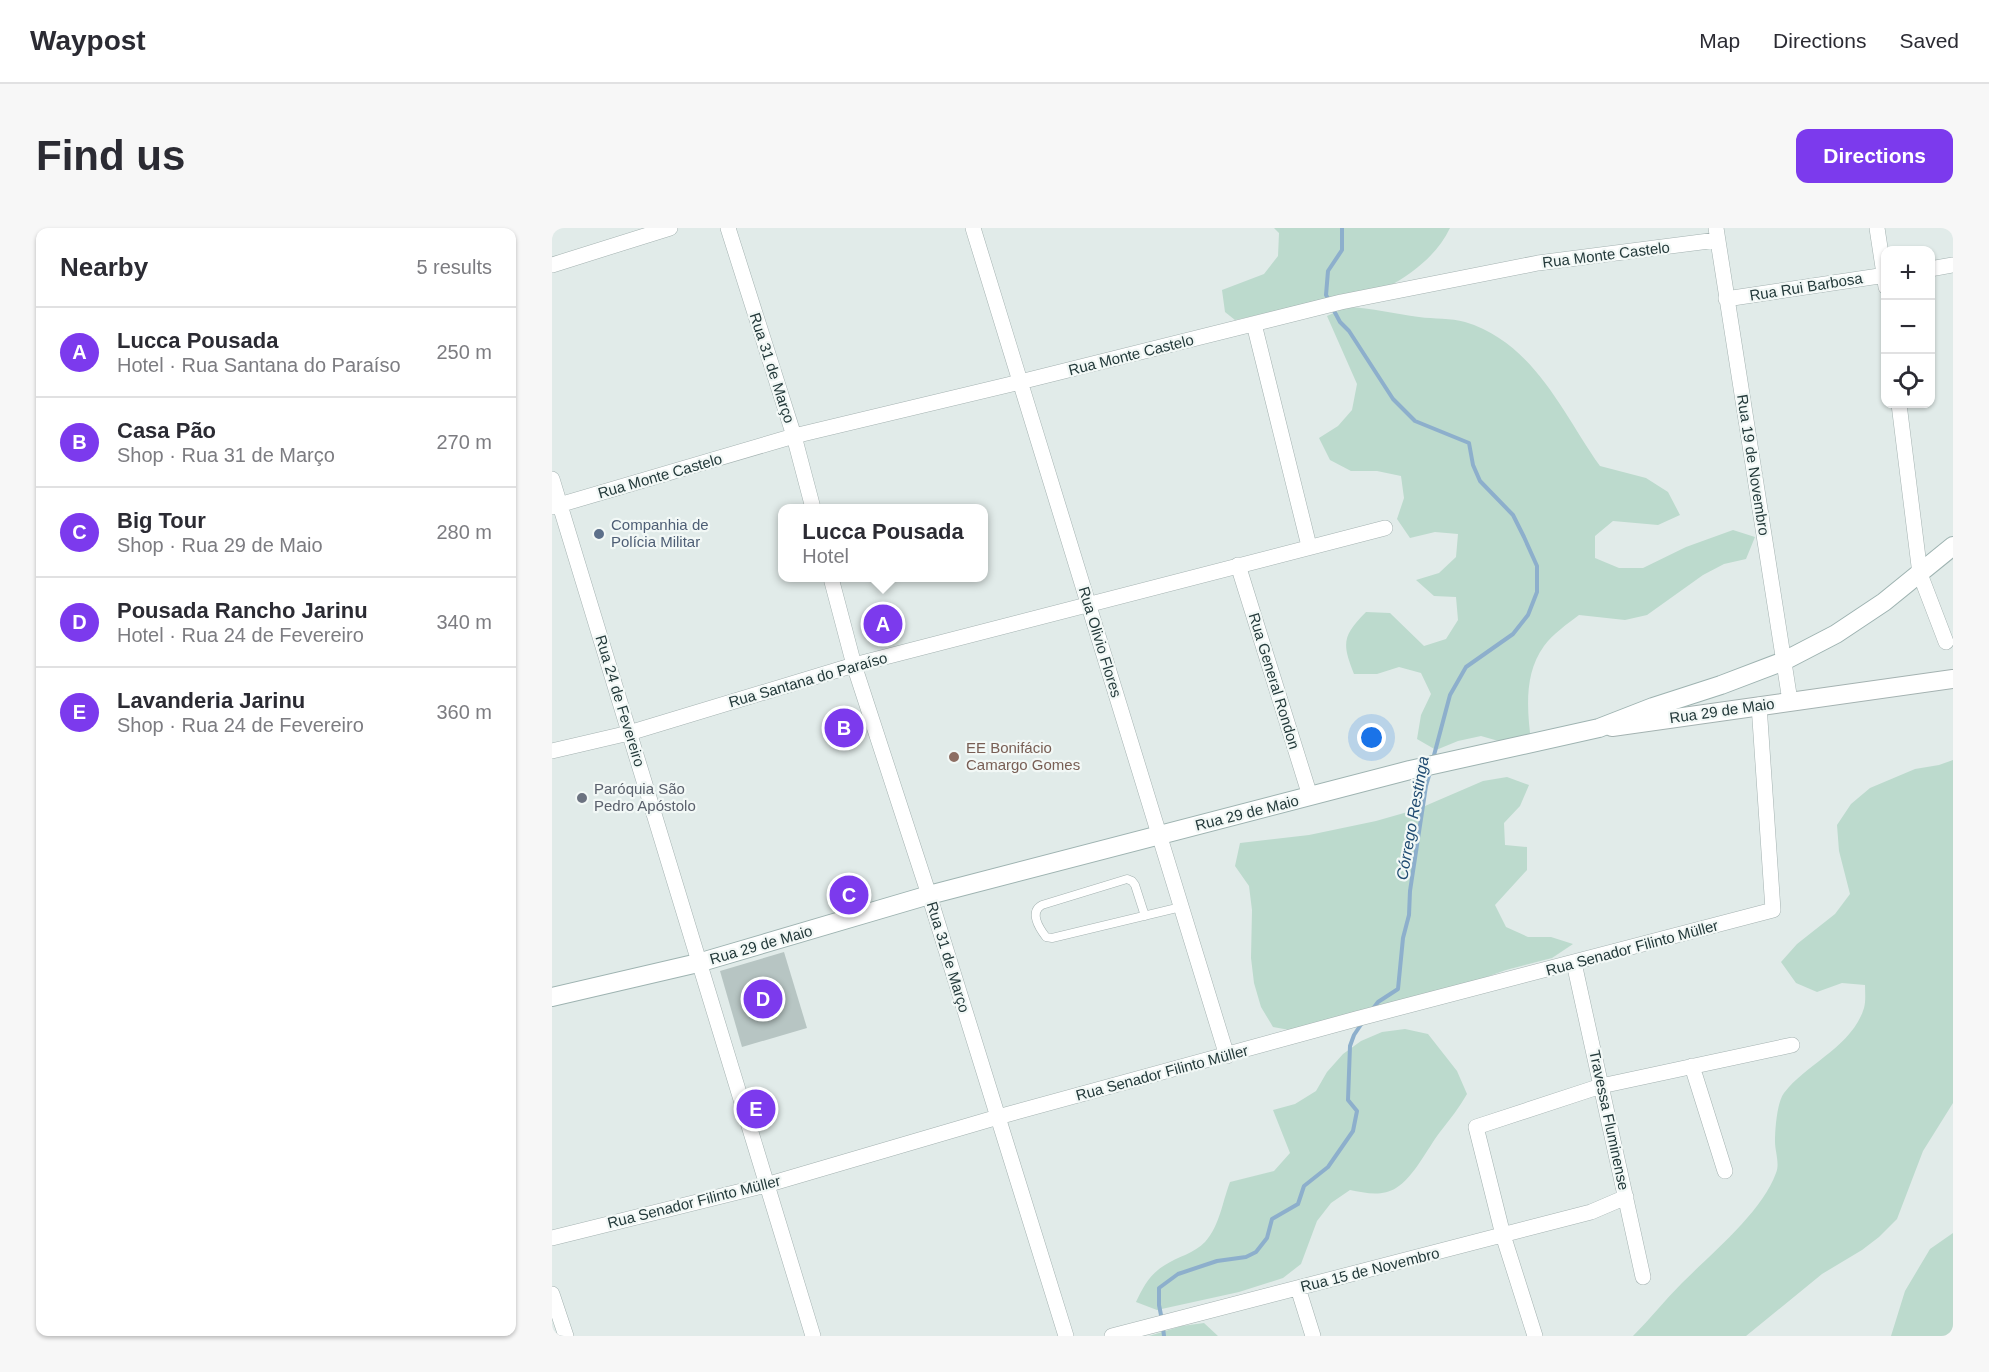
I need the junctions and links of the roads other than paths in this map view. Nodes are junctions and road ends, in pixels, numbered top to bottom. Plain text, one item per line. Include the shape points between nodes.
1 (670, 228) edge
2 (728, 228) edge
3 (973, 228) edge
4 (1877, 228) edge
5 (1717, 234) edge
6 (1881, 254) edge
7 (552, 265) edge
8 (1953, 265) edge
9 (1935, 267) edge
10 (1881, 280) edge
11 (1726, 299) junction
12 (1254, 324) junction
13 (1020, 382) junction
14 (1899, 408) edge
15 (794, 436) junction
16 (552, 479) edge
17 (812, 504) edge
18 (556, 506) edge
19 (1385, 528) dead end
20 (1309, 546) junction
21 (1953, 546) edge
22 (1238, 565) junction
23 (1920, 574) junction
24 (832, 582) edge
25 (1088, 604) junction
26 (1946, 642) dead end
27 (1784, 661) junction
28 (854, 665) junction
29 (1953, 679) edge
30 (1790, 701) junction
31 (1759, 705) junction
32 (1599, 729) junction
33 (629, 733) junction
34 (552, 751) edge
35 (1310, 796) junction
36 (1159, 835) junction
37 (929, 895) junction
38 (1181, 907) junction
39 (1145, 915) junction
40 (698, 963) junction
41 (1574, 963) junction
42 (552, 997) edge
43 (1792, 1045) dead end
44 (1227, 1056) junction
45 (1692, 1066) junction
46 (1601, 1086) junction
47 (998, 1117) junction
48 (1725, 1171) dead end
49 (766, 1185) junction
50 (1626, 1197) junction
51 (1503, 1235) junction
52 (552, 1238) edge
53 (1643, 1277) dead end
54 (1298, 1288) junction
55 (552, 1294) edge
56 (566, 1336) edge
57 (813, 1336) edge
58 (1066, 1336) edge
59 (1112, 1336) edge
60 (1313, 1336) edge
61 (1535, 1336) edge

1 - 7 street
2 - 15 street, Rua 31 de Março
3 - 13 street, Rua Olivio Flores
4 - 6 street
5 - 11 street, Rua 19 de Novembro
5 - 12 street, Rua Monte Castelo via 1538,263 1341,302
8 - 9 street
10 - 11 street, Rua Rui Barbosa
11 - 27 street, Rua 19 de Novembro
12 - 13 street, Rua Monte Castelo
12 - 20 street
13 - 15 street, Rua Monte Castelo
13 - 25 street, Rua Olivio Flores
14 - 23 street
15 - 17 street, Rua 31 de Março
15 - 18 street, Rua Monte Castelo
16 - 18 street, Rua 24 de Fevereiro
18 - 33 street, Rua 24 de Fevereiro
19 - 20 street, Rua Santana do Paraíso
20 - 22 street, Rua Santana do Paraíso
21 - 23 main road
22 - 25 street, Rua Santana do Paraíso
22 - 35 street, Rua General Rondon
23 - 26 street
23 - 27 main road via 1836,634
24 - 28 street, Rua 31 de Março
25 - 28 street, Rua Santana do Paraíso
25 - 36 street, Rua Olivio Flores
27 - 30 street, Rua 19 de Novembro
27 - 32 main road
28 - 33 street, Rua Santana do Paraíso
28 - 37 street, Rua 31 de Março
29 - 30 main road, Rua 29 de Maio
30 - 31 main road, Rua 29 de Maio
31 - 32 main road, Rua 29 de Maio
31 - 41 street, Rua Senador Filinto Müller via 1773,910
32 - 35 main road, Rua 29 de Maio
33 - 34 street, Rua Santana do Paraíso
33 - 40 street, Rua 24 de Fevereiro
35 - 36 main road, Rua 29 de Maio
36 - 37 main road, Rua 29 de Maio
36 - 38 street, Rua Olivio Flores
37 - 40 main road, Rua 29 de Maio
37 - 47 street, Rua 31 de Março
38 - 39 lane
38 - 44 street, Rua Olivio Flores
39 - 39 lane via 1052,938 1042,932 1035,912 1042,905 1127,879 1135,885
40 - 42 main road, Rua 29 de Maio
40 - 49 street, Rua 24 de Fevereiro
41 - 44 street, Rua Senador Filinto Müller
41 - 46 street, Travessa Fluminense
43 - 45 street
44 - 47 street, Rua Senador Filinto Müller
45 - 46 street
45 - 48 street
46 - 50 street, Travessa Fluminense
46 - 51 street via 1476,1127
47 - 49 street, Rua Senador Filinto Müller
47 - 58 street, Rua 31 de Março
49 - 52 street, Rua Senador Filinto Müller
49 - 57 street, Rua 24 de Fevereiro
50 - 51 street, Rua 15 de Novembro via 1591,1212
50 - 53 street, Travessa Fluminense
51 - 54 street, Rua 15 de Novembro
51 - 61 street
54 - 59 street, Rua 15 de Novembro
54 - 60 street
55 - 56 street

